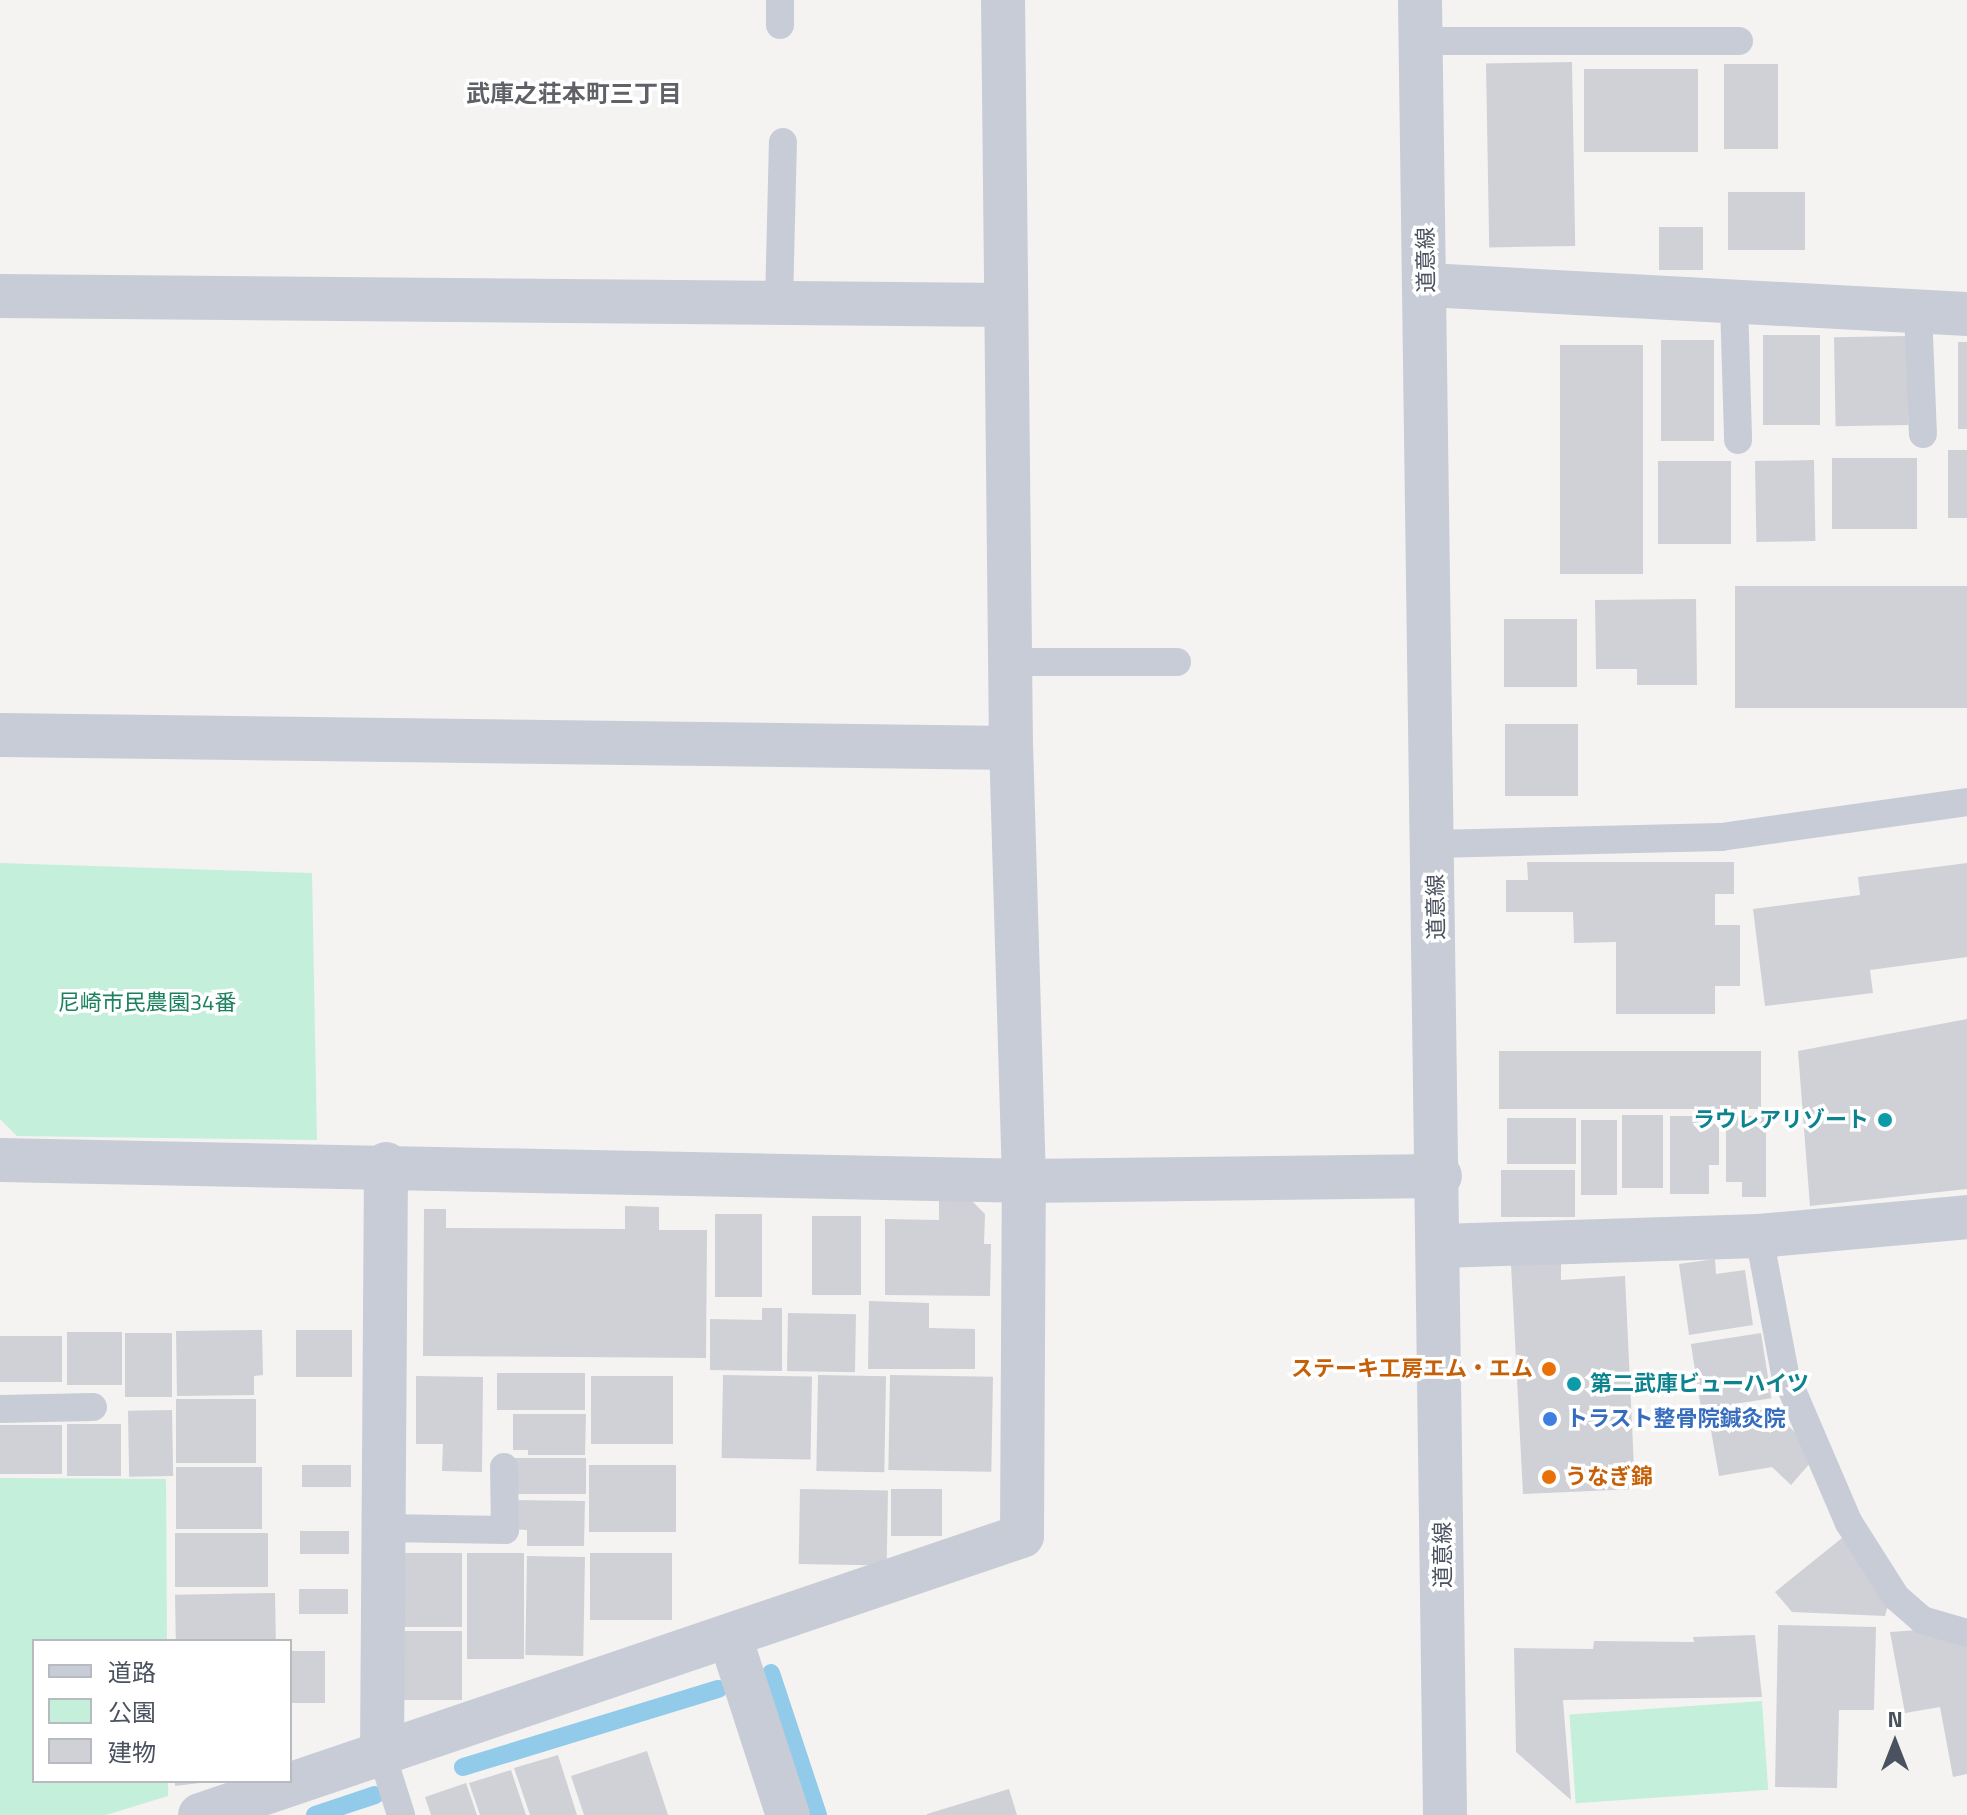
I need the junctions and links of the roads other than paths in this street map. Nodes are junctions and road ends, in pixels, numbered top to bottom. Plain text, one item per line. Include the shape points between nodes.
1 (1003, 0) edge
2 (1421, 20) edge
3 (1739, 41) dead end
4 (783, 142) dead end
5 (1427, 285) junction
6 (0, 296) edge
7 (1734, 302) junction
8 (779, 303) junction
9 (1006, 305) junction
10 (1918, 311) junction
11 (1967, 314) edge
12 (1923, 434) dead end
13 (1738, 440) dead end
14 (1010, 662) junction
15 (1177, 662) dead end
16 (0, 735) edge
17 (1011, 748) junction
18 (1967, 802) edge
19 (1435, 844) junction
20 (0, 1160) edge
21 (386, 1164) junction
22 (1440, 1176) junction
23 (1024, 1181) junction
24 (1967, 1217) edge
25 (1759, 1236) junction
26 (1441, 1246) junction
27 (93, 1407) dead end
28 (0, 1409) edge
29 (504, 1467) dead end
30 (385, 1528) junction
31 (1967, 1633) edge
32 (730, 1637) junction
33 (382, 1755) junction
34 (200, 1815) edge
35 (401, 1815) edge
36 (788, 1815) edge
37 (1445, 1815) edge

1 - 9 street
2 - 3 lane
2 - 5 street, 道意線
4 - 8 lane
5 - 7 street
5 - 19 street, 道意線
6 - 8 street
7 - 10 street
7 - 13 lane
8 - 9 street
9 - 14 street
10 - 11 street
10 - 12 lane
14 - 15 lane
14 - 17 street
16 - 17 street
17 - 23 street
18 - 19 lane via 1721,837
19 - 22 street, 道意線
20 - 21 street
21 - 23 street
21 - 30 street
22 - 23 street
22 - 26 street, 道意線
23 - 32 street via 1022,1536
24 - 25 street
25 - 26 street
25 - 31 lane via 1785,1374 1849,1523 1896,1597 1922,1620
26 - 37 street, 道意線
27 - 28 lane
29 - 30 lane via 505,1530
30 - 33 street
32 - 33 street
32 - 36 street
33 - 34 street
33 - 35 lane

